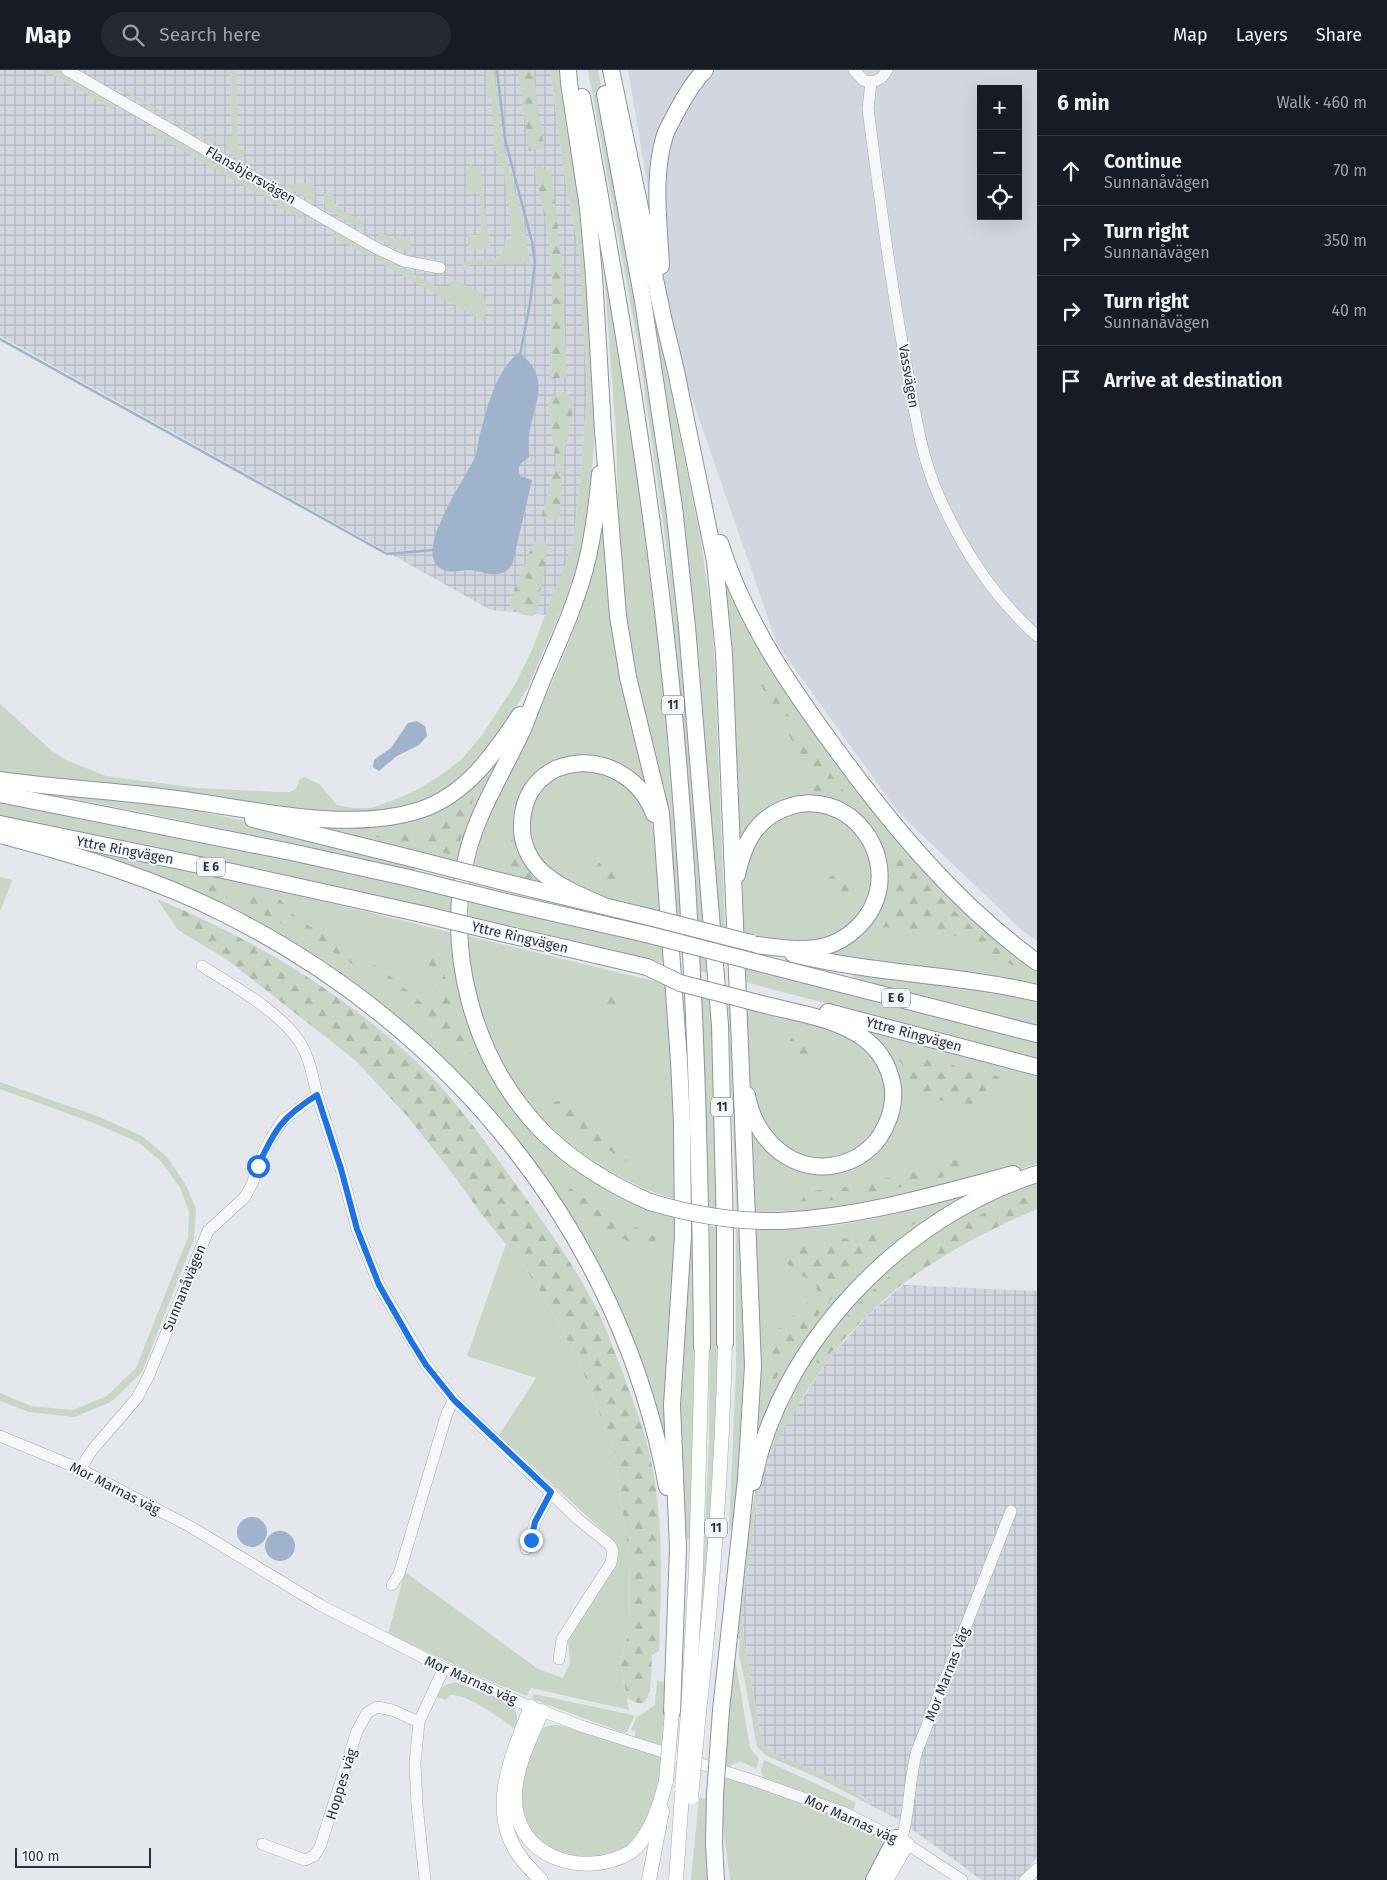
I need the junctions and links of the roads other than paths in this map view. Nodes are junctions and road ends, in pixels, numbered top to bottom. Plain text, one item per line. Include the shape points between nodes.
1 (68, 70) edge
2 (568, 70) edge
3 (577, 70) edge
4 (601, 70) edge
5 (611, 70) edge
6 (695, 70) edge
7 (705, 70) edge
8 (854, 70) edge
9 (887, 70) edge
10 (871, 82) junction
11 (666, 134) junction
12 (440, 268) dead end
13 (663, 317) junction
14 (603, 430) junction
15 (1037, 636) edge
16 (540, 684) junction
17 (0, 780) edge
18 (0, 794) edge
19 (158, 798) junction
20 (0, 824) edge
21 (0, 835) edge
22 (666, 872) junction
23 (602, 905) junction
24 (748, 946) junction
25 (1037, 962) edge
26 (202, 966) dead end
27 (1037, 992) edge
28 (755, 999) junction
29 (739, 1021) junction
30 (1037, 1034) edge
31 (1037, 1067) edge
32 (317, 1095) junction
33 (1037, 1168) edge
34 (1037, 1174) edge
35 (725, 1343) joint
36 (702, 1347) joint
37 (454, 1400) junction
38 (0, 1436) edge
39 (80, 1469) junction
40 (551, 1492) junction
41 (1011, 1511) dead end
42 (526, 1549) dead end
43 (678, 1576) junction
44 (392, 1585) dead end
45 (730, 1609) junction
46 (559, 1659) dead end
47 (444, 1668) junction
48 (536, 1709) junction
49 (686, 1712) junction
50 (419, 1722) junction
51 (666, 1781) junction
52 (686, 1795) junction
53 (715, 1802) junction
54 (901, 1841) junction
55 (262, 1844) dead end
56 (1037, 1868) edge
57 (425, 1880) edge
58 (540, 1880) edge
59 (649, 1880) edge
60 (676, 1880) edge
61 (683, 1880) edge
62 (716, 1880) edge
63 (725, 1880) edge
64 (874, 1880) edge
65 (886, 1880) edge
66 (962, 1880) edge
67 (1025, 1880) edge

1 - 12 street, Flansbjersvägen via 374,247 404,261
2 - 14 highway via 588,208
3 - 36 highway, 11 via 630,370 671,683 696,1030
4 - 35 highway, 11 via 655,380 674,507 688,636 720,1025
5 - 13 highway
6 - 11 highway via 676,100
7 - 11 highway via 684,98
8 - 10 street via 858,77
9 - 10 street via 881,79
10 - 15 street, Vassvägen via 868,109 874,156 905,360 927,461 937,492 975,563
11 - 13 highway via 658,190
13 - 24 highway via 715,561 727,700 730,822
13 - 25 highway via 684,387 717,534 736,586 770,655 836,750 917,852 992,925
14 - 16 highway via 596,507 585,568 562,635
14 - 22 highway via 622,647 661,813
16 - 19 highway via 492,756 476,774 444,800 421,810 373,819 341,819
16 - 33 highway, bridge via 469,848 459,936 472,1010 490,1056 528,1115 585,1167 629,1193 700,1216 757,1222 811,1220 880,1209
17 - 19 highway
18 - 30 highway, E 6, bridge via 409,878 646,934
19 - 23 highway, bridge
20 - 28 highway, Yttre Ringvägen / E 6, bridge via 272,880 501,932 647,967
21 - 43 highway via 132,875 260,932 334,977 376,1009 437,1062 477,1104 555,1206 614,1316 653,1424 670,1500
22 - 23 highway via 654,812 633,780 606,766 582,762 551,772 538,782 527,798 522,816 525,845 541,871 558,884
22 - 43 highway via 682,1126 683,1236 672,1405
23 - 24 highway, bridge
24 - 24 highway via 737,875 748,838 773,815 791,806 812,804 832,807 864,830 873,844 880,871 878,895 859,926 832,944 815,948
24 - 27 highway via 851,967 1000,984
24 - 29 highway
26 - 32 street via 248,996 290,1030 307,1057
28 - 29 highway via 852,1031 877,1050 887,1066 894,1098 890,1117 873,1146 846,1163 812,1166 796,1162 771,1145 762,1134 748,1102
28 - 31 highway, Yttre Ringvägen / E 6
29 - 45 highway via 753,1366 746,1479
32 - 37 street via 357,1229 379,1285 426,1365
32 - 39 street, Sunnanåvägen via 283,1120 270,1140 244,1197 208,1231 137,1398
34 - 45 highway via 985,1196 916,1238 849,1297 817,1336 788,1382 763,1446 754,1476
35 - 49 main road, 11 via 718,1514
36 - 49 main road, 11 via 696,1569
37 - 40 street
37 - 44 street via 447,1413 399,1574
38 - 39 street, Mor Marnas väg
39 - 47 street, Mor Marnas väg via 190,1527 350,1622
40 - 42 street via 535,1522
40 - 46 street via 613,1551 611,1563 562,1639
41 - 54 street, Mor Marnas Väg via 917,1752 908,1817
43 - 49 highway
45 - 53 highway, bridge
47 - 48 street, Mor Marnas väg
47 - 50 street
48 - 51 main road via 514,1796 522,1831 528,1841 554,1862 590,1869 611,1864 631,1851 653,1821
48 - 54 street, Mor Marnas väg via 802,1797 852,1816
48 - 58 main road via 508,1771 503,1809 507,1830 518,1854
49 - 51 main road, bridge
49 - 52 main road, 11, bridge
50 - 55 street, Hoppes väg via 377,1707 367,1713 357,1731 328,1826 314,1856 305,1860
50 - 57 street via 417,1805
51 - 59 main road
52 - 60 main road, 11
52 - 61 main road, 11
53 - 62 highway
53 - 63 highway
54 - 64 highway
54 - 65 main road
54 - 66 street, Mor Marnas väg
56 - 67 street

